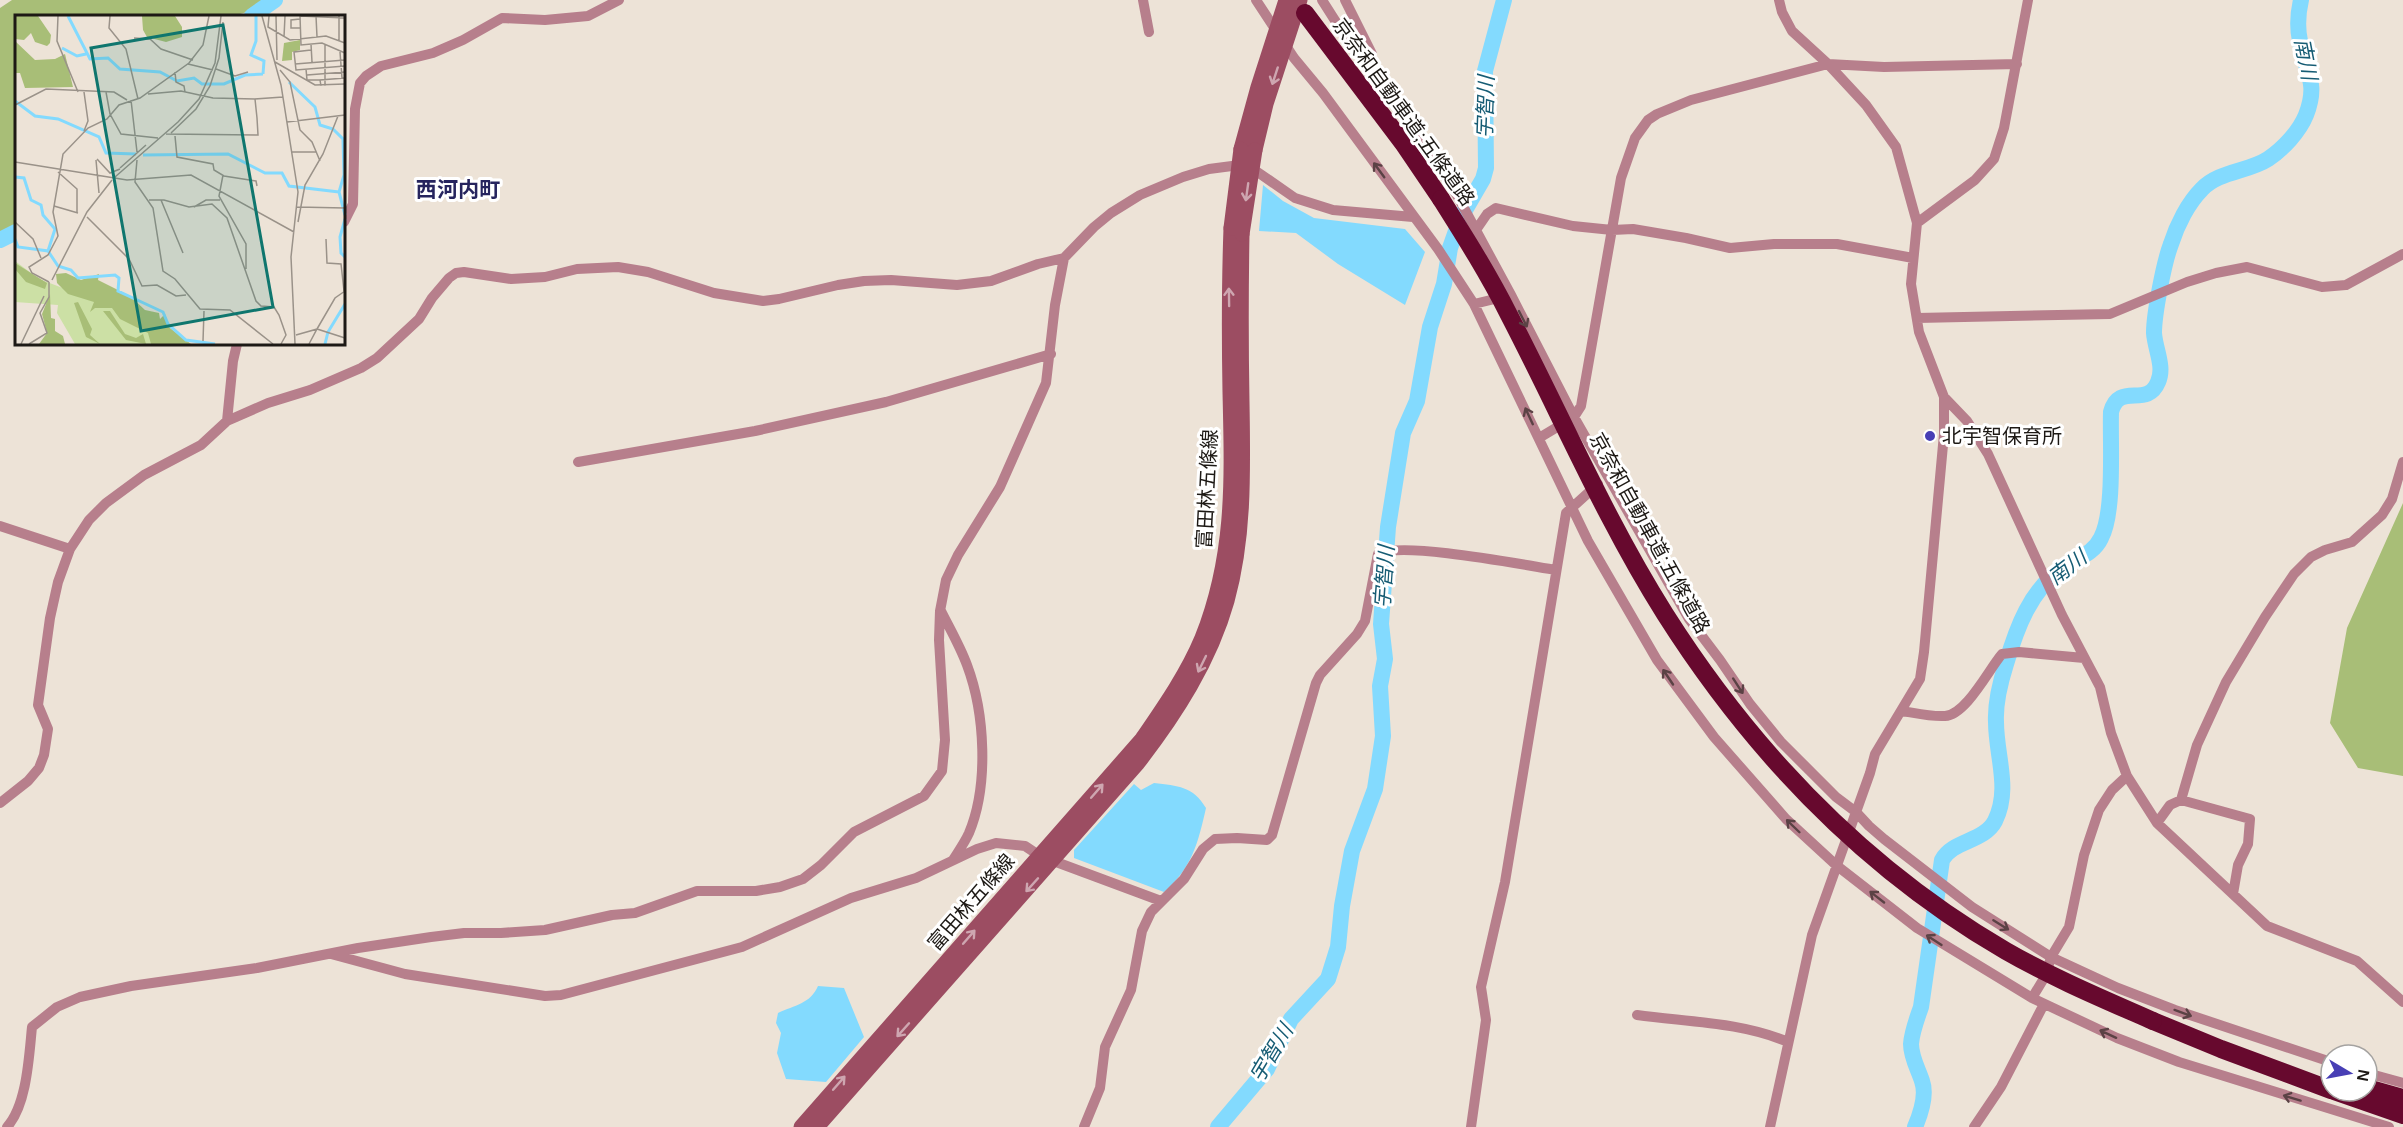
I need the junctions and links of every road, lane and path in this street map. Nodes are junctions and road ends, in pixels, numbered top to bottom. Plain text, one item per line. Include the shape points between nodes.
1 (620, 0) edge
2 (1143, 0) edge
3 (1256, 0) edge
4 (1286, 0) edge
5 (1322, 0) edge
6 (1345, 0) edge
7 (1779, 0) edge
8 (2028, 0) edge
9 (1302, 6) edge
10 (1277, 29) junction
11 (1149, 32) dead end
12 (1286, 43) junction
13 (1366, 64) junction
14 (1828, 64) junction
15 (2017, 64) junction
16 (1248, 149) junction
17 (1450, 198) junction
18 (1413, 217) junction
19 (345, 220) edge
20 (1917, 223) junction
21 (1476, 230) junction
22 (1612, 230) junction
23 (2403, 254) edge
24 (1064, 258) junction
25 (1913, 258) junction
26 (1511, 295) junction
27 (1474, 304) junction
28 (1917, 318) junction
29 (237, 345) edge
30 (1051, 354) junction
31 (1944, 397) junction
32 (1574, 417) junction
33 (228, 421) junction
34 (1539, 438) junction
35 (578, 462) dead end
36 (2403, 462) edge
37 (1608, 476) junction
38 (1572, 506) junction
39 (0, 526) edge
40 (70, 549) junction
41 (1556, 570) junction
42 (940, 611) junction
43 (2084, 658) junction
44 (1902, 711) junction
45 (2127, 776) junction
46 (2181, 800) junction
47 (0, 803) edge
48 (1856, 812) junction
49 (2157, 824) junction
50 (1047, 858) junction
51 (953, 861) junction
52 (1836, 865) junction
53 (2233, 894) junction
54 (1161, 901) junction
55 (330, 953) junction
56 (2051, 957) junction
57 (2032, 998) junction
58 (2403, 1002) edge
59 (2044, 1004) junction
60 (1637, 1015) dead end
61 (2153, 1021) junction
62 (1788, 1042) junction
63 (2319, 1058) edge
64 (2319, 1074) edge
65 (2379, 1080) edge
66 (2319, 1085) edge
67 (2379, 1090) edge
68 (2401, 1094) edge
69 (2369, 1103) edge
70 (2403, 1115) edge
71 (8, 1127) edge
72 (801, 1127) edge
73 (817, 1127) edge
74 (1084, 1127) edge
75 (1471, 1127) edge
76 (1770, 1127) edge
77 (1974, 1127) edge
78 (2389, 1127) edge

1 - 19 street via 588,16 502,18 433,53 381,66 366,76 360,83 355,109 353,204
2 - 11 street
3 - 10 street
4 - 10 main road, 富田林五條線
5 - 13 street
6 - 13 street via 1372,54
7 - 14 street via 1792,31
8 - 15 street
9 - 12 main road, 富田林五條線
9 - 17 highway, 京奈和自動車道;五條道路
10 - 12 street
10 - 16 main road, 富田林五條線 via 1257,87
12 -> 16 main road, 富田林五條線
18 -> 12 street
13 - 17 street via 1410,121
14 - 15 street
14 - 20 street via 1866,105 1896,147
14 - 22 street via 1691,100 1648,120 1635,138 1621,178
15 - 20 street via 1994,159 1975,180
16 - 50 main road, 富田林五條線, bridge via 1228,288 1231,519 1215,600 1201,639 1161,712
17 - 21 street
17 - 61 highway, 京奈和自動車道;五條道路, bridge via 1598,492 1665,613 1743,724 1783,771 1868,852 1960,923 2055,977
18 - 24 street via 1333,210 1295,198 1256,171 1232,166 1183,177 1140,195 1094,227
18 - 27 street
20 - 25 street
21 - 22 street via 1486,214 1496,208 1550,222
21 - 26 street
22 - 25 street via 1644,231 1730,248 1837,244
22 - 32 street via 1581,406
23 - 28 street via 2346,285 2322,287 2247,267 2187,282 2110,314
24 - 30 street
24 - 33 street via 991,281 957,285 864,281 763,301 714,293 648,272 618,267 512,279 456,273 432,298 419,319 377,358 310,390
25 - 28 street via 1911,284
26 - 27 street
26 -> 32 street
34 -> 27 street
28 - 31 street
29 - 33 street
30 - 35 street via 886,402 755,431
30 - 42 street via 1046,383 1006,475 946,580
31 - 43 street via 1967,421 1988,454
31 - 44 street via 1924,652 1920,678
32 - 34 street
32 - 37 street
33 - 40 street via 201,445 144,475 106,504 89,520
34 - 38 street
36 - 46 street via 2392,499 2382,515 2352,542 2311,557 2294,574 2265,617 2221,693 2197,745
37 - 38 street
37 -> 48 street via 1689,619 1750,704 1810,772
38 - 41 street via 1566,513
52 -> 38 street via 1767,800 1672,683 1615,590
39 - 40 street
40 - 47 street via 50,618 38,705 48,729 44,755 28,781
41 - 54 street via 1419,551 1378,554 1365,621 1316,683 1272,835 1268,840 1215,839
41 - 75 street via 1505,882 1481,987 1486,1020
42 - 51 street via 968,668 983,752 976,813
42 - 55 street via 945,740 942,771 924,796 854,832 803,879 756,891 697,891 635,913 545,930 453,934
43 - 44 street via 2002,654 1957,711 1946,717
43 - 45 street via 2100,687
44 - 48 street via 1875,754
45 - 49 street
45 - 56 street via 2099,810 2084,855 2069,927
46 - 49 street via 2170,805
46 - 53 street via 2250,819 2248,844 2238,865
48 - 52 street
48 -> 56 street via 1952,893
49 - 53 street
50 - 51 street via 1025,846 996,843
50 - 54 street
72 -> 50 main road, 富田林五條線
50 -> 73 main road, 富田林五條線
51 - 55 street via 916,878 851,898 742,947 561,995 545,996 405,974
57 -> 52 street via 1917,928
52 - 62 street via 1812,935
53 - 58 street via 2267,926 2357,961
54 - 74 street via 1142,931 1131,990 1105,1047 1100,1088
55 - 71 street via 131,986 57,1007 32,1027 19,1107
56 - 57 street via 2046,975
56 -> 63 street via 2175,1010
57 - 59 street
59 - 77 street via 2001,1086
78 -> 59 street via 2179,1062
60 - 62 street via 1755,1030
61 - 64 highway, 京奈和自動車道;五條道路
61 - 66 highway
62 - 76 street
65 - 68 street
67 - 68 highway
69 - 70 highway

